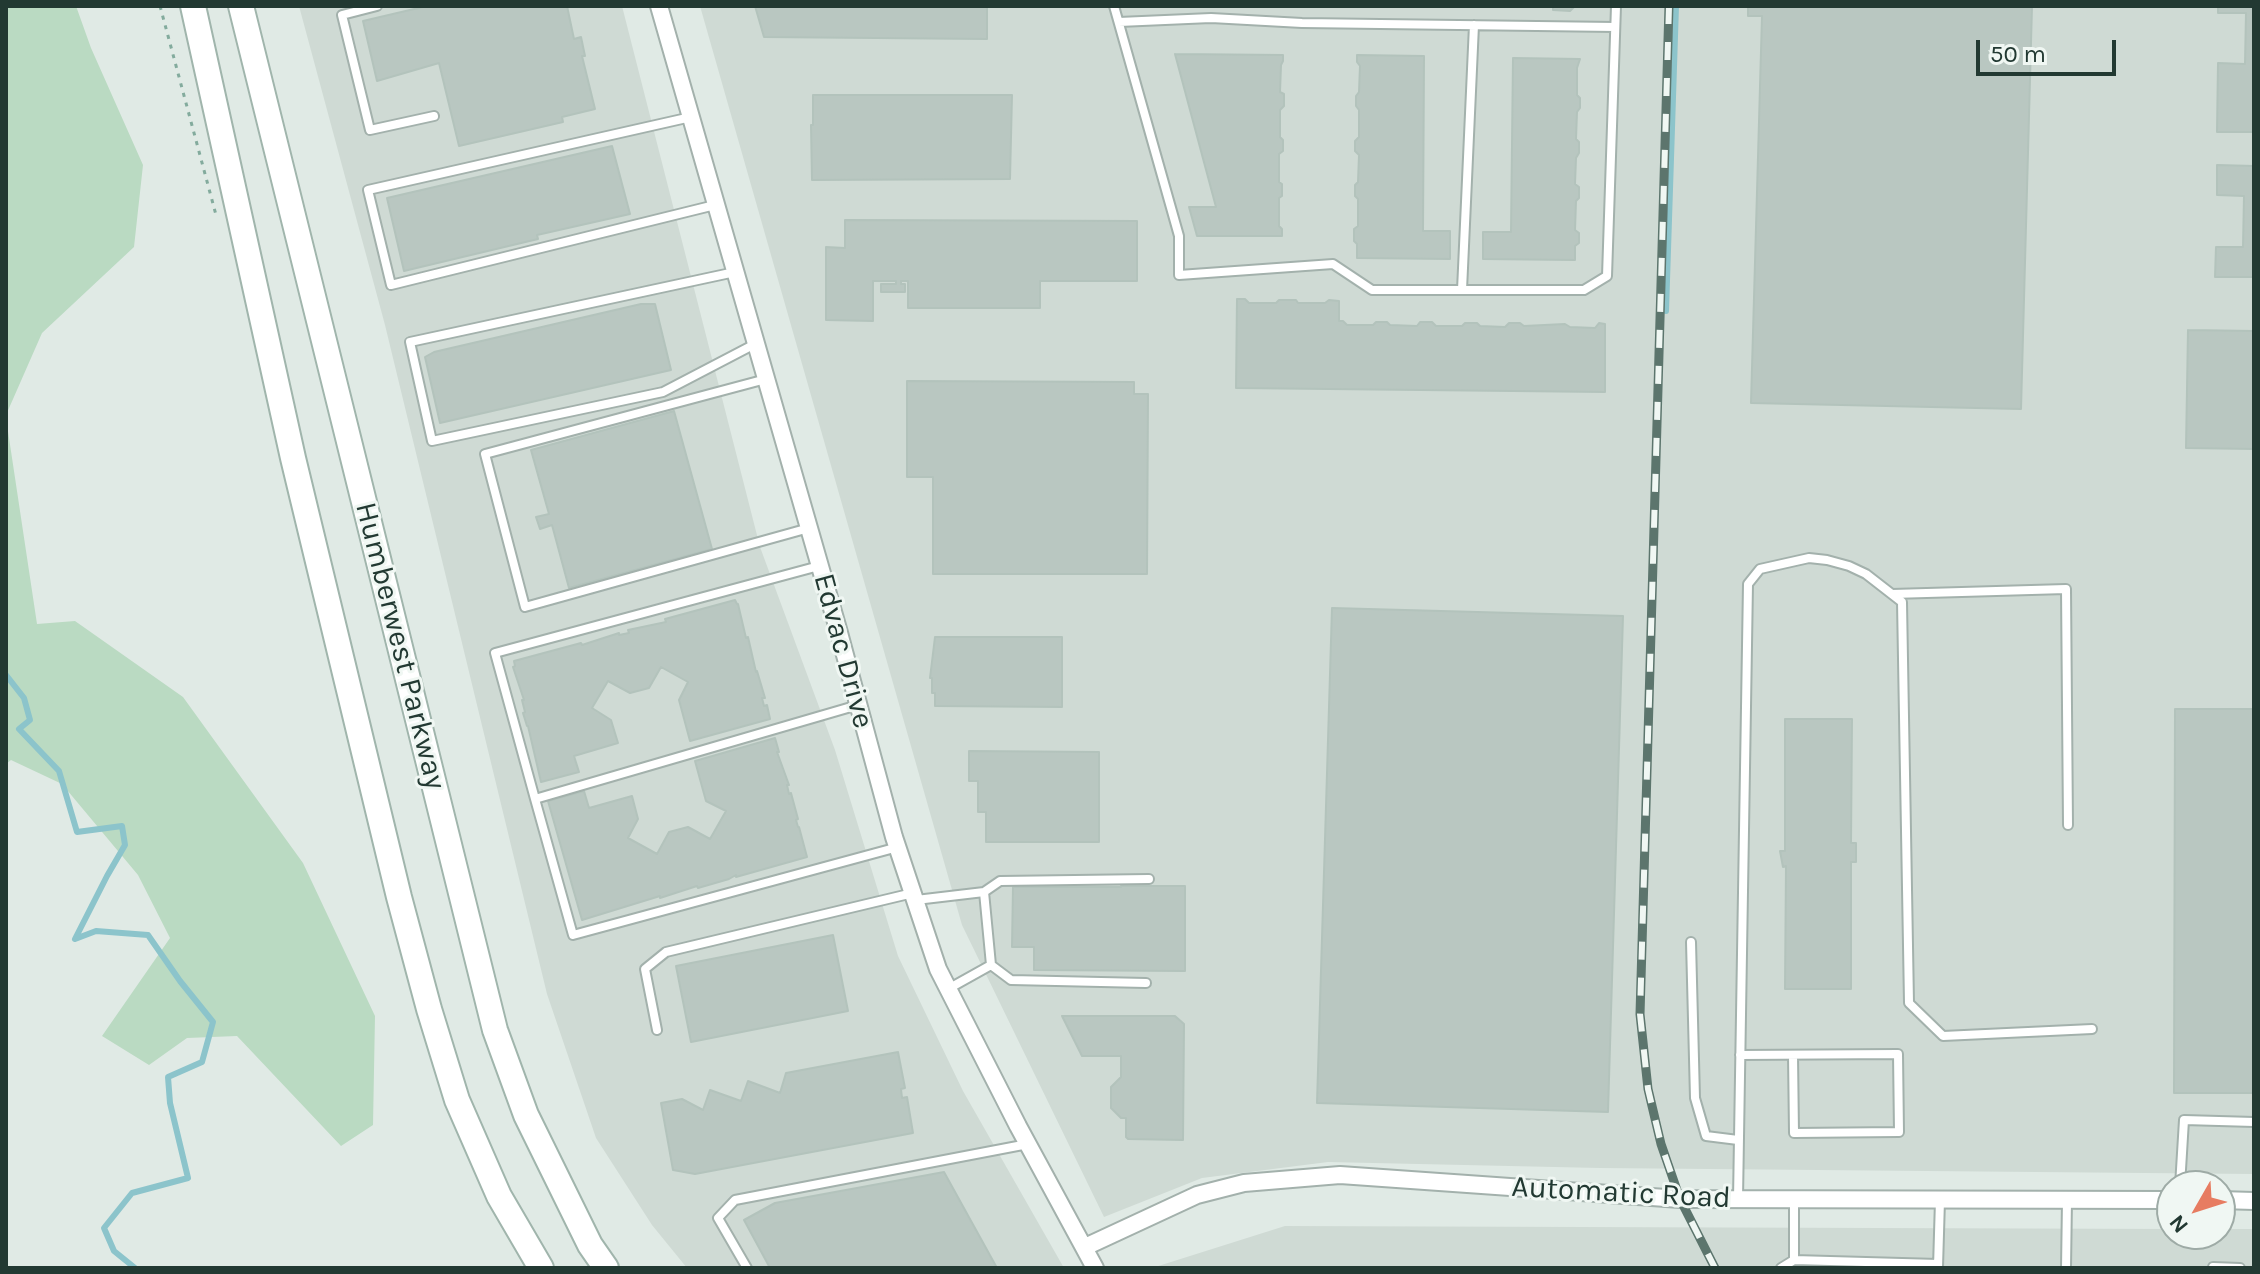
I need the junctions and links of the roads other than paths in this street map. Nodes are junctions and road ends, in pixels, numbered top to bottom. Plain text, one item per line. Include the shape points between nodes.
1 (193, 6) edge
2 (241, 6) edge
3 (377, 6) edge
4 (659, 6) edge
5 (1114, 6) edge
6 (1616, 6) edge
7 (1119, 22) junction
8 (1474, 25) junction
9 (1615, 27) junction
10 (434, 116) dead end
11 (691, 117) junction
12 (716, 205) junction
13 (735, 272) junction
14 (1462, 290) junction
15 (756, 344) junction
16 (766, 379) junction
17 (809, 528) junction
18 (819, 566) junction
19 (1892, 594) junction
20 (858, 705) junction
21 (535, 799) junction
22 (2068, 825) dead end
23 (898, 847) junction
24 (1149, 879) dead end
25 (984, 892) junction
26 (914, 896) junction
27 (1691, 942) dead end
28 (991, 965) junction
29 (1146, 983) dead end
30 (948, 989) junction
31 (2092, 1029) dead end
32 (657, 1030) dead end
33 (1740, 1055) junction
34 (1793, 1055) junction
35 (2254, 1122) edge
36 (1738, 1140) junction
37 (1028, 1144) junction
38 (2181, 1170) edge
39 (1738, 1199) junction
40 (1794, 1199) junction
41 (1940, 1200) junction
42 (2067, 1200) junction
43 (2156, 1200) edge
44 (1085, 1247) junction
45 (1794, 1260) junction
46 (1938, 1266) edge
47 (2213, 1267) edge
48 (541, 1268) edge
49 (606, 1268) edge
50 (747, 1268) edge
51 (1095, 1268) edge
52 (1781, 1268) edge
53 (2066, 1268) edge
54 (2240, 1268) edge

1 - 48 main road, Humberwest Parkway via 293,458 429,1009 457,1100 499,1196
2 - 49 main road, Humberwest Parkway via 495,1030 526,1115
3 - 10 lane via 342,15 370,130
4 - 11 street, Edvac Drive
5 - 7 lane
6 - 9 lane
7 - 8 lane via 1211,18
7 - 14 lane via 1179,236 1179,275 1333,264 1372,290
8 - 9 lane
8 - 14 lane
9 - 14 lane via 1607,276 1584,290
11 - 12 street, Edvac Drive
11 - 12 lane via 368,190 391,285
12 - 13 street, Edvac Drive
13 - 15 street, Edvac Drive
13 - 15 lane via 410,342 432,441 663,392
15 - 16 street, Edvac Drive
16 - 17 street, Edvac Drive
16 - 17 lane via 485,454 525,607
17 - 18 street, Edvac Drive
18 - 20 street, Edvac Drive
18 - 21 lane via 495,653
19 - 22 lane via 2066,589
19 - 31 lane via 1902,602 1909,1003 1943,1036
19 - 33 lane via 1849,566 1809,558 1760,569 1748,584
20 - 21 lane
20 - 23 street, Edvac Drive
21 - 23 lane via 573,935
23 - 26 street, Edvac Drive
24 - 25 lane via 1000,881
25 - 26 lane
25 - 28 lane
26 - 30 street, Edvac Drive
26 - 32 lane via 666,952 645,969
27 - 36 lane via 1695,1098 1706,1136
28 - 29 lane via 1011,980
28 - 30 lane
30 - 37 street, Edvac Drive
33 - 34 lane
33 - 36 lane
34 - 34 lane via 1898,1054 1899,1132 1794,1133
35 - 38 lane via 2184,1120
36 - 39 lane
37 - 44 street, Edvac Drive
37 - 50 lane via 735,1200 718,1218
39 - 40 street, Automatic Road
39 - 44 street, Automatic Road via 1340,1175 1244,1183 1197,1195
40 - 41 street, Automatic Road
40 - 45 lane
41 - 42 street, Automatic Road
41 - 46 lane
42 - 43 street, Automatic Road
42 - 53 lane
44 - 51 street, Edvac Drive
45 - 46 lane
45 - 52 lane
47 - 54 lane

